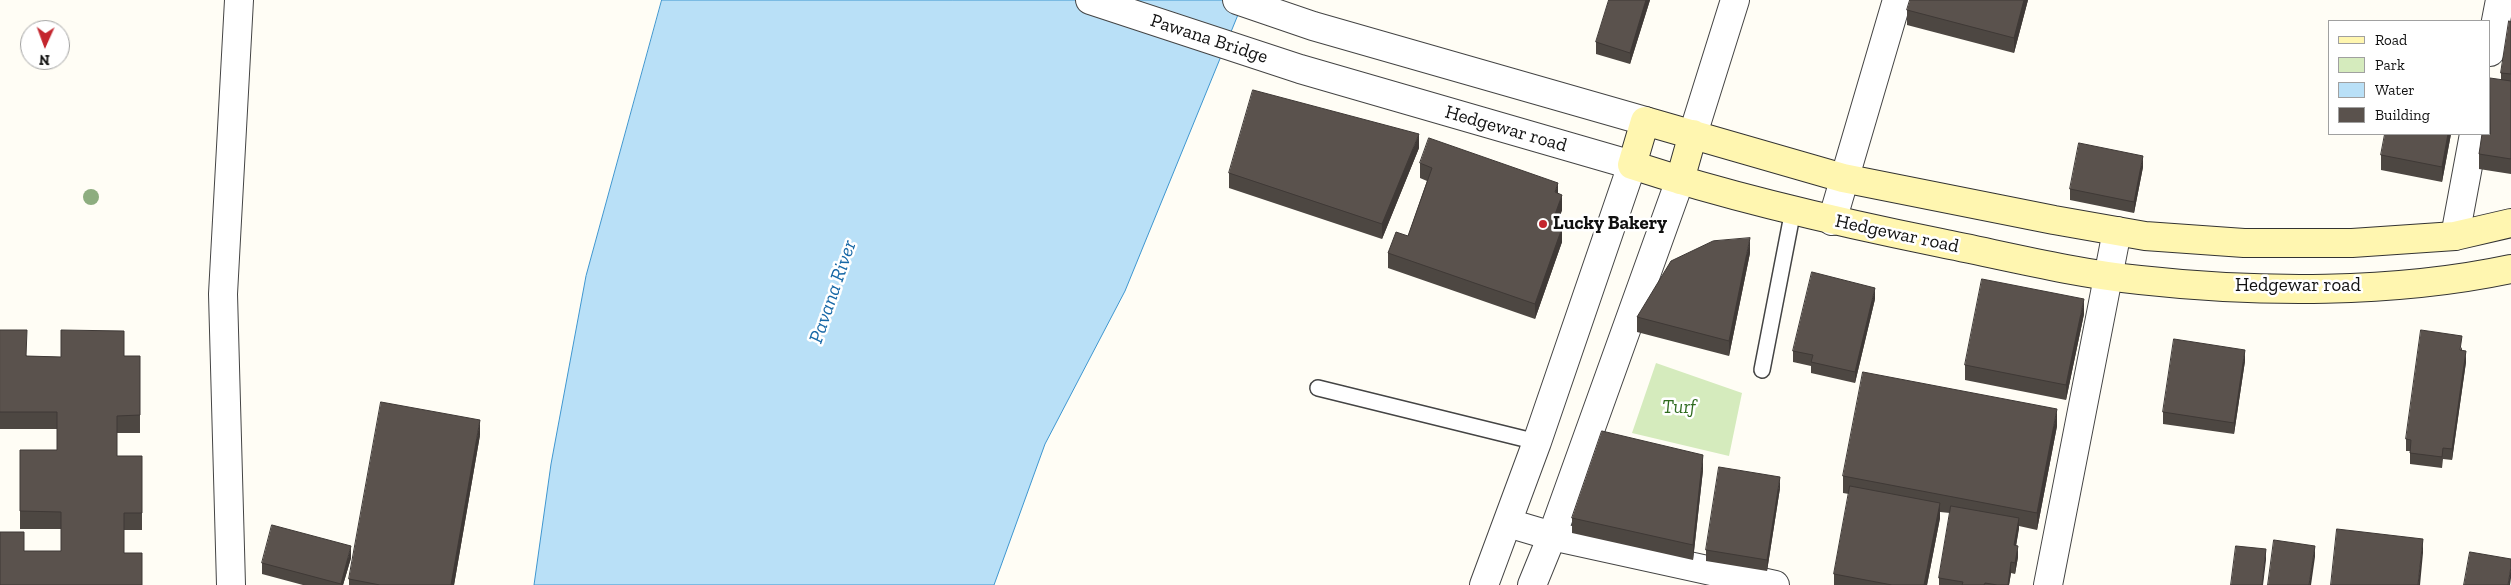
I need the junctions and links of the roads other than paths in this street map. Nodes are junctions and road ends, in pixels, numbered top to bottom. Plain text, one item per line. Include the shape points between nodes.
1 (239, 0) edge
2 (1090, 0) edge
3 (1237, 0) edge
4 (1735, 0) edge
5 (1897, 0) edge
6 (2500, 0) edge
7 (2491, 47) edge
8 (1300, 70) joint
9 (1645, 121) junction
10 (1693, 134) junction
11 (2474, 135) edge
12 (1632, 164) junction
13 (1843, 178) junction
14 (1680, 180) junction
15 (1793, 210) junction
16 (1832, 221) junction
17 (2511, 223) edge
18 (2117, 231) junction
19 (2455, 236) junction
20 (2511, 269) edge
21 (2109, 275) junction
22 (1762, 370) dead end
23 (1318, 388) dead end
24 (1537, 442) junction
25 (1508, 523) junction
26 (1552, 536) junction
27 (231, 585) edge
28 (1484, 585) edge
29 (1532, 585) edge
30 (1775, 585) edge
31 (2048, 585) edge

1 - 27 street via 223,294
2 - 8 street, Pawana Bridge
3 - 9 street via 1313,26
4 - 10 street
5 - 13 street
6 - 7 street
8 - 12 street, Hedgewar road
9 - 10 main road
9 - 12 main road
10 - 13 main road
10 - 14 main road
11 - 19 street
12 - 14 main road, Hedgewar road
12 - 24 street
13 - 16 street
13 - 18 main road
14 - 15 main road, Hedgewar road
14 - 26 street
15 - 16 main road, Hedgewar road
15 - 22 lane
16 - 21 main road, Hedgewar road
17 - 19 main road
18 - 19 main road via 2244,243 2352,243
18 - 21 street
20 - 21 main road, Hedgewar road via 2461,280 2353,288 2243,287
21 - 31 street
23 - 24 lane
24 - 25 street
25 - 26 street
25 - 28 street
26 - 29 street
26 - 30 street

